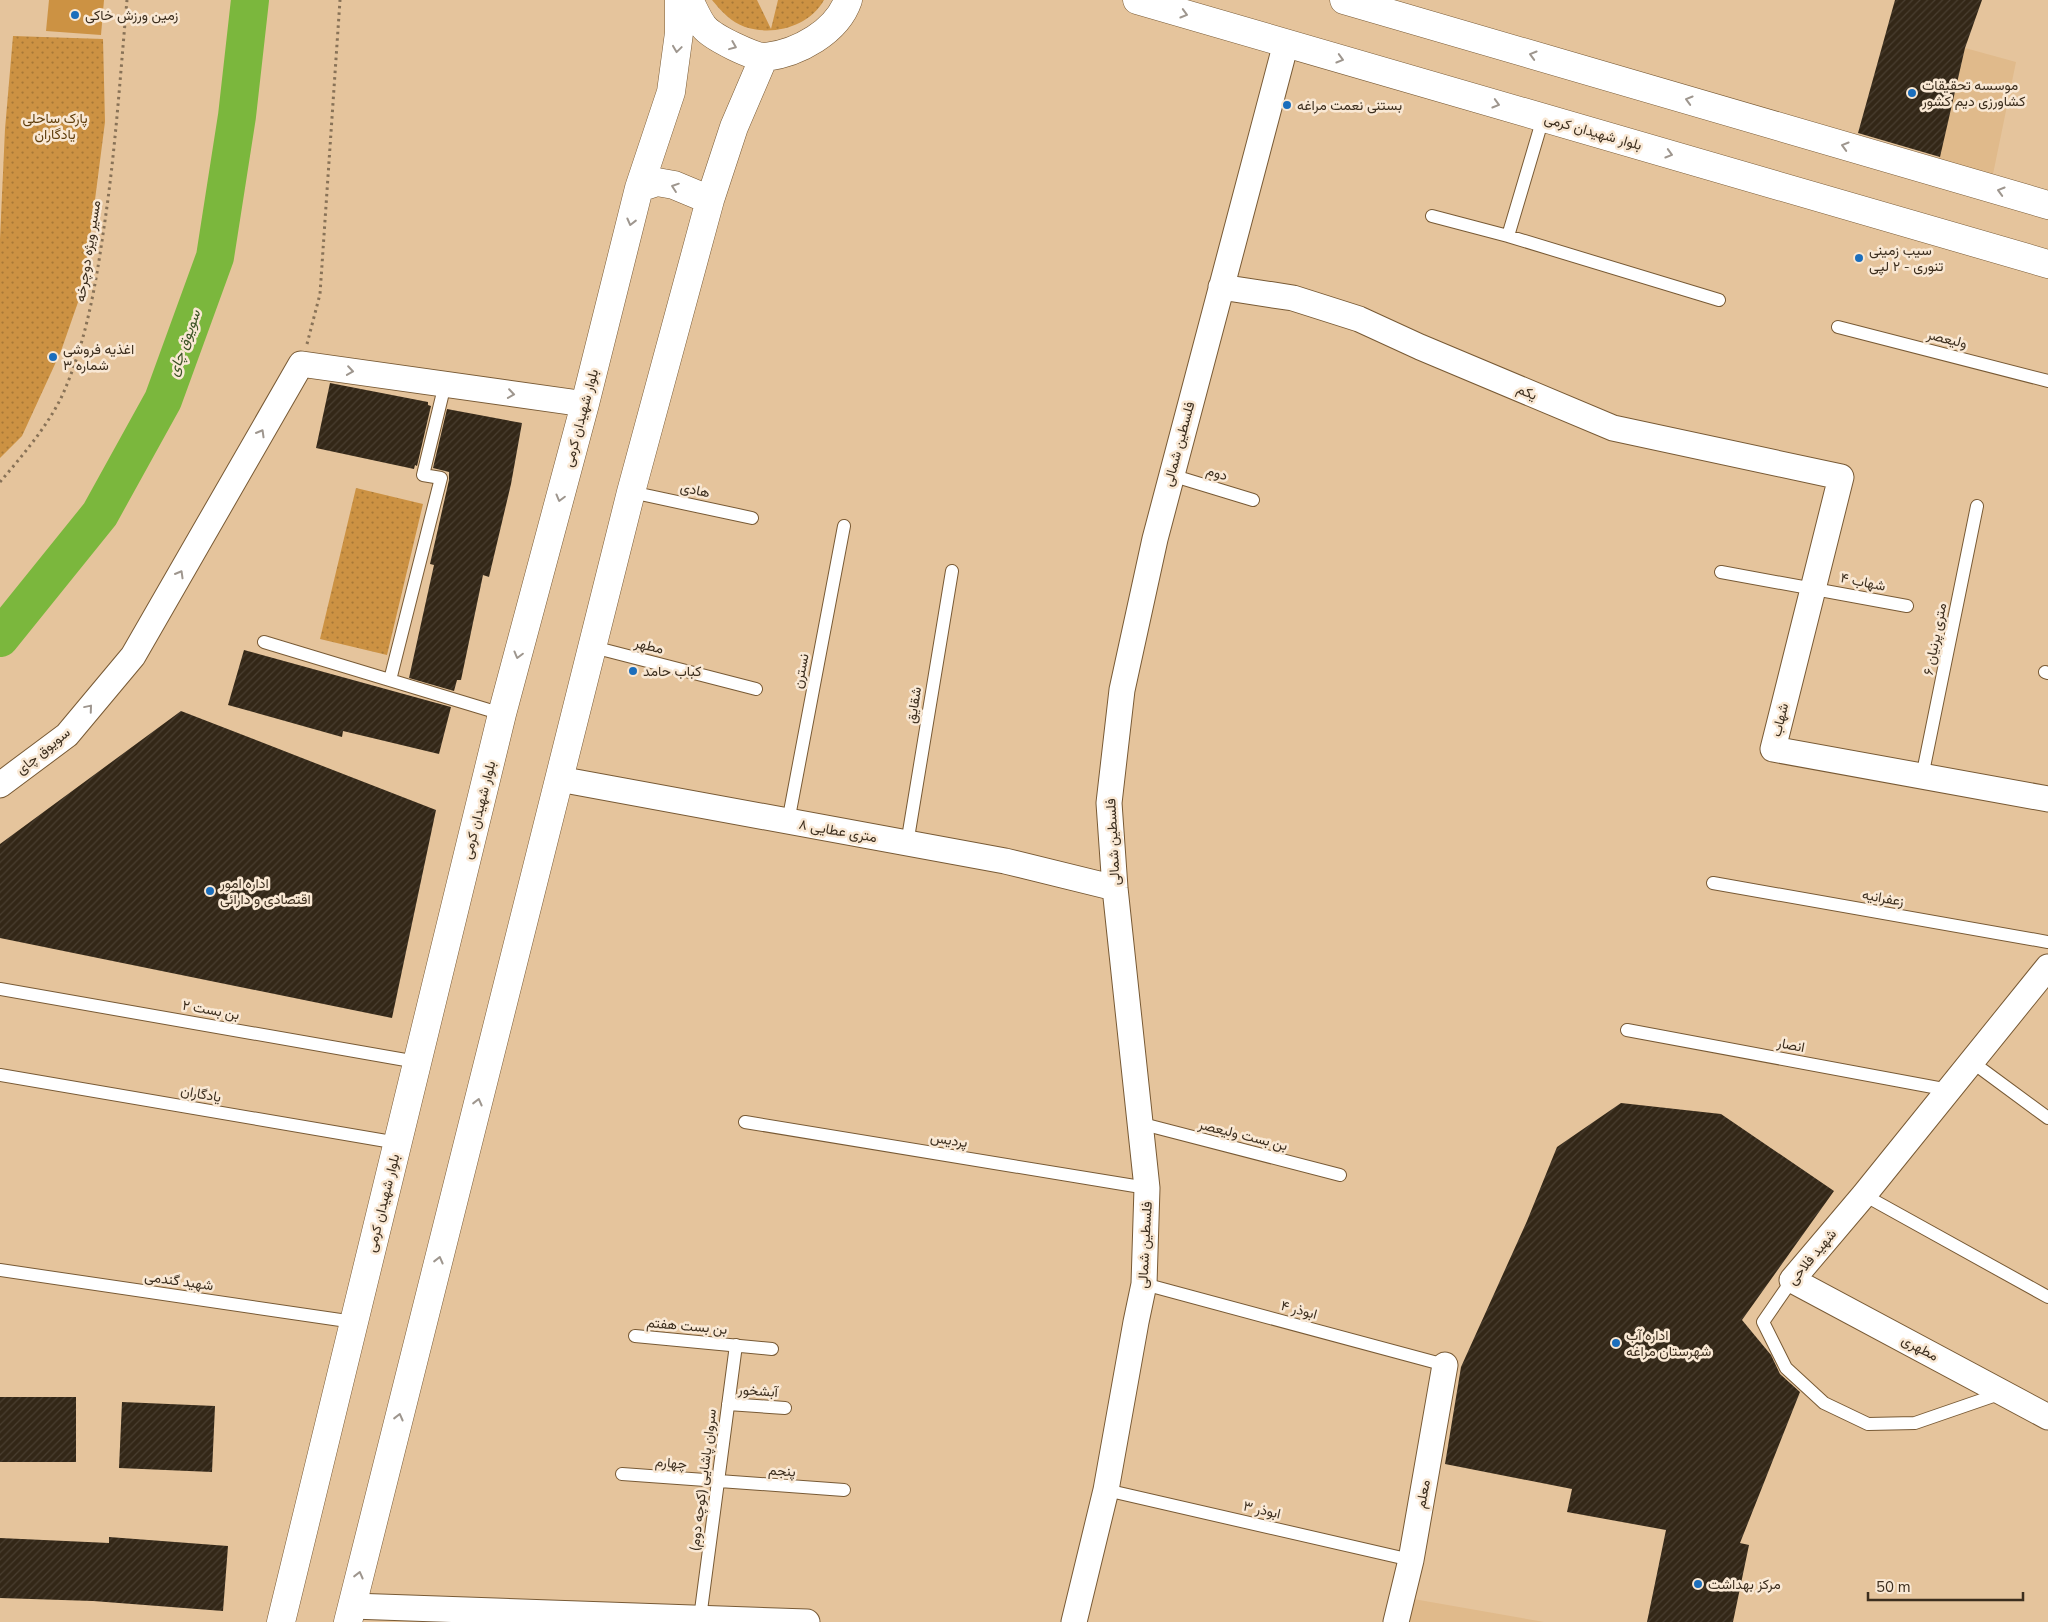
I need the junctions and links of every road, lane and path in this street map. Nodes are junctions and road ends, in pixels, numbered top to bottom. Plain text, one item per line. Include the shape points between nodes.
1 (127, 0) edge
2 (340, 0) edge
3 (678, 0) edge
4 (690, 0) edge
5 (848, 0) edge
6 (1137, 0) edge
7 (1344, 0) edge
8 (1286, 43) junction
9 (764, 57) junction
10 (1543, 118) junction
11 (640, 188) junction
12 (710, 200) junction
13 (2048, 205) edge
14 (1432, 216) dead end
15 (1508, 236) junction
16 (2048, 264) edge
17 (1220, 287) junction
18 (1719, 300) dead end
19 (1838, 327) dead end
20 (302, 364) junction
21 (2048, 381) edge
22 (445, 384) junction
23 (585, 404) junction
24 (1172, 474) junction
25 (1841, 477) joint
26 (0, 482) edge
27 (632, 492) junction
28 (1253, 500) dead end
29 (1977, 506) dead end
30 (752, 518) dead end
31 (844, 526) dead end
32 (952, 571) dead end
33 (1721, 572) dead end
34 (1813, 588) junction
35 (1907, 606) dead end
36 (264, 642) dead end
37 (593, 647) junction
38 (390, 680) junction
39 (756, 689) dead end
40 (502, 714) junction
41 (1922, 777) junction
42 (559, 780) junction
43 (0, 785) edge
44 (2048, 799) edge
45 (788, 822) junction
46 (907, 844) junction
47 (1713, 883) dead end
48 (1115, 888) junction
49 (2048, 942) edge
50 (2048, 967) edge
51 (0, 989) edge
52 (1627, 1030) dead end
53 (417, 1062) junction
54 (1972, 1062) junction
55 (0, 1075) edge
56 (1949, 1090) junction
57 (2048, 1118) edge
58 (745, 1122) dead end
59 (1139, 1123) junction
60 (398, 1143) junction
61 (1340, 1175) dead end
62 (1147, 1188) junction
63 (1864, 1194) junction
64 (0, 1270) edge
65 (1792, 1280) junction
66 (1144, 1284) junction
67 (2048, 1297) edge
68 (354, 1322) junction
69 (634, 1336) dead end
70 (736, 1346) junction
71 (772, 1349) dead end
72 (1445, 1366) joint
73 (2004, 1393) junction
74 (728, 1404) junction
75 (785, 1408) dead end
76 (2048, 1415) edge
77 (622, 1474) dead end
78 (718, 1482) junction
79 (844, 1490) dead end
80 (1106, 1490) junction
81 (1411, 1560) junction
82 (350, 1614) edge
83 (700, 1618) junction
84 (281, 1622) edge
85 (807, 1622) edge
86 (1074, 1622) edge
87 (1396, 1622) edge

1 - 26 path, مسیر ویژه دوچرخه via 113,171 96,284 83,340 61,397 27,451
2 - 20 path via 320,294
3 -> 11 main road, بلوار شهیدان کرمی via 679,33 671,92
4 -> 9 main road via 704,28 728,45
5 - 9 main road via 830,27 809,43
6 -> 8 main road, بلوار شهیدان کرمی
13 -> 7 main road
8 -> 10 main road, بلوار شهیدان کرمی
8 - 17 street, فلسطین شمالی
9 - 12 main road via 734,127
10 - 15 lane
10 -> 16 main road, بلوار شهیدان کرمی
12 -> 11 main road via 657,182
11 -> 23 main road, بلوار شهیدان کرمی
12 - 27 main road
14 - 15 lane
15 - 18 lane
17 - 24 street, فلسطین شمالی
17 - 25 street, یکم via 1293,298 1358,320 1613,428
19 - 21 lane, ولیعصر
20 -> 22 street
43 -> 20 street, سویوق چای via 67,734 133,656
22 -> 23 street
22 - 38 lane via 424,474 441,478
23 -> 40 main road, بلوار شهیدان کرمی
24 - 28 lane, دوم
24 - 48 street, فلسطین شمالی via 1122,690 1110,803
25 - 34 street, شهاب
27 - 30 lane, هادی
27 - 37 main road
29 - 41 lane, ۶ متری پرنیان
31 - 45 lane, نسترن
32 - 46 lane, شقایق
33 - 34 lane, شهاب ۴
34 - 35 lane, شهاب ۴
34 - 41 street, شهاب via 1773,749
36 - 38 lane
37 - 39 lane, مطهر
37 - 42 main road
38 - 40 lane
40 - 53 main road, بلوار شهیدان کرمی
41 - 44 street, شهاب
42 - 45 street, ۸ متری عطایی
82 -> 42 main road
45 - 46 street, ۸ متری عطایی
46 - 48 street, ۸ متری عطایی via 1005,861
47 - 49 lane, زعفرانیه
48 - 59 street, فلسطین شمالی
50 - 54 street, شهید فلاحی
51 - 53 lane, بن بست ۲
52 - 56 lane, انصار
53 - 60 main road, بلوار شهیدان کرمی
54 - 56 street, شهید فلاحی
54 - 57 lane
55 - 60 lane, یادگاران
56 - 63 street, شهید فلاحی
58 - 62 lane, پردیس
59 - 61 lane, بن بست ولیعصر
59 - 62 street, فلسطین شمالی
60 - 68 main road, بلوار شهیدان کرمی
62 - 66 street, فلسطین شمالی
63 - 65 street, شهید فلاحی
63 - 67 lane
64 - 68 lane, شهید گندمی
65 - 73 street, مطهری
65 - 73 lane, شهید فلاحی via 1763,1322 1786,1368 1824,1404 1868,1424 1915,1423
66 - 72 lane, ابوذر ۴
66 - 80 street, فلسطین شمالی
68 - 84 main road, بلوار شهیدان کرمی
69 - 70 lane, بن بست هفتم
70 - 71 lane, بن بست هفتم
70 - 74 lane, سروان پاشایی (کوچه دوم)
72 - 81 street, معلم
73 - 76 street, مطهری
74 - 75 lane, آبشخور
74 - 78 lane, سروان پاشایی (کوچه دوم)
77 - 78 lane, چهارم
78 - 79 lane, پنجم
78 - 83 lane, سروان پاشایی (کوچه دوم)
80 - 81 lane, ابوذر ۳
80 - 86 street, فلسطین شمالی
81 - 87 street, معلم
82 - 83 street
83 - 85 street

